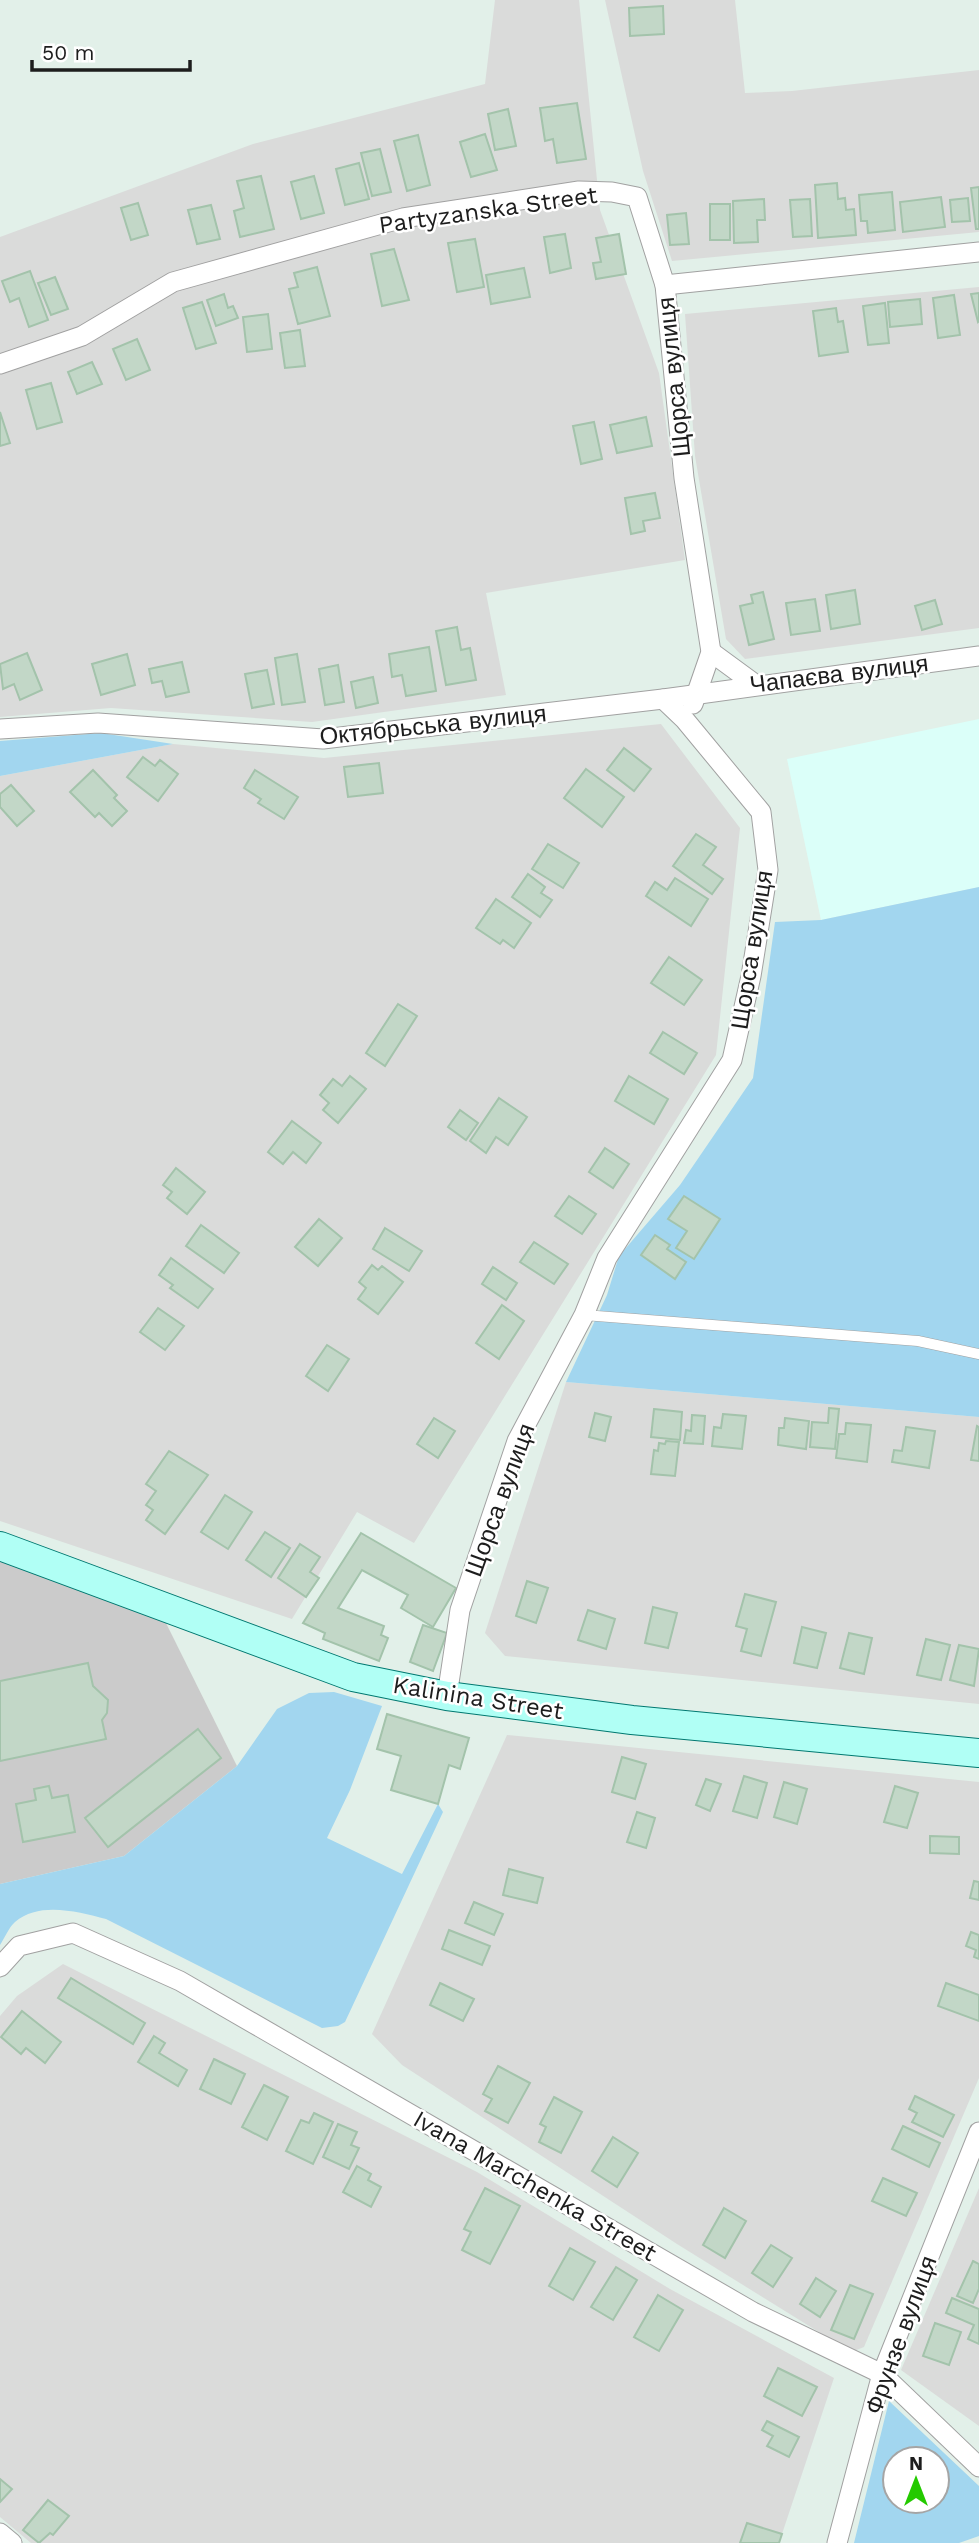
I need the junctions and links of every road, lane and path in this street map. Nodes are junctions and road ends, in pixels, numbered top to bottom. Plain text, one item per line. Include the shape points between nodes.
1 (979, 252) edge
2 (665, 285) junction
3 (0, 364) edge
4 (711, 652) junction
5 (979, 656) edge
6 (756, 685) junction
7 (698, 693) junction
8 (663, 699) junction
9 (685, 720) junction
10 (0, 729) edge
11 (584, 1315) junction
12 (979, 1354) edge
13 (0, 1546) edge
14 (447, 1696) junction
15 (979, 1753) edge
16 (0, 1966) edge
17 (979, 2132) edge
18 (882, 2374) junction
19 (979, 2467) edge
20 (0, 2533) edge
21 (12, 2543) edge
22 (837, 2543) edge

1 - 2 street
2 - 3 street, Partyzanska Street via 637,197 579,191 403,218 173,282 82,336
2 - 4 street, Щорса вулиця via 684,478
4 - 6 street
4 - 7 street, Щорса вулиця
5 - 6 street, Чапаєва вулиця
6 - 7 street, Чапаєва вулиця
7 - 8 street, Октябрьська вулиця
7 - 9 street, Щорса вулиця
8 - 9 street
8 - 10 street, Октябрьська вулиця via 323,739 99,723
9 - 11 street, Щорса вулиця via 761,812 768,870 751,976 732,1060 607,1258
11 - 12 lane via 918,1341
11 - 14 street, Щорса вулиця via 517,1441 460,1610
13 - 14 street, Kalinina Street via 353,1677
14 - 15 street, Kalinina Street via 632,1720
16 - 18 street, Ivana Marchenka Street via 19,1946 73,1933 180,1981 753,2312
17 - 18 street, Фрунзе вулиця
18 - 19 street, Ivana Marchenka Street
18 - 22 street, Фрунзе вулиця
20 - 21 street

